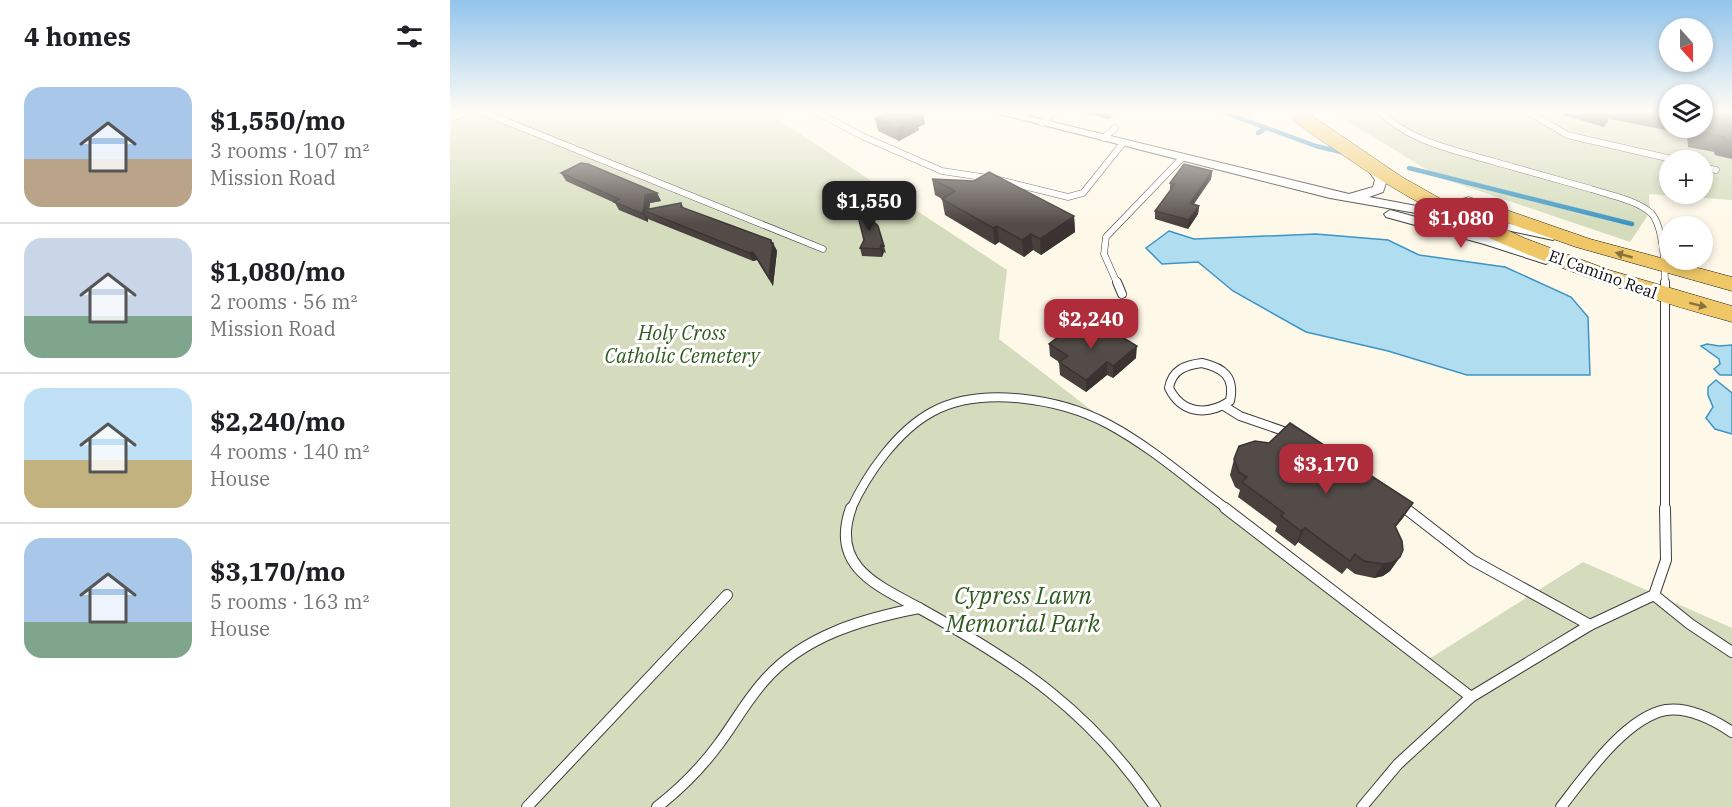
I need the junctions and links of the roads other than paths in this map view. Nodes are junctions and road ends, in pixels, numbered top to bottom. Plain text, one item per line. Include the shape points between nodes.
1 (575, 149) edge
2 (891, 149) edge
3 (1118, 149) edge
4 (1145, 149) edge
5 (1347, 149) edge
6 (1363, 149) edge
7 (1449, 149) edge
8 (1627, 149) edge
9 (1659, 156) edge
10 (1182, 158) junction
11 (1372, 166) junction
12 (1713, 169) edge
13 (1716, 170) dead end
14 (1330, 194) junction
15 (1462, 217) junction
16 (1659, 228) edge
17 (1583, 243) junction
18 (824, 249) dead end
19 (1659, 264) edge
20 (1665, 270) edge
21 (1680, 270) edge
22 (1601, 277) junction
23 (1732, 284) edge
24 (1122, 294) dead end
25 (1665, 296) junction
26 (1732, 314) edge
27 (1224, 406) junction
28 (1302, 439) edge
29 (1393, 499) edge
30 (727, 595) dead end
31 (1654, 595) junction
32 (919, 608) junction
33 (1590, 625) junction
34 (1732, 652) edge
35 (1471, 697) junction
36 (1732, 732) edge
37 (527, 807) edge
38 (657, 807) edge
39 (1155, 807) edge
40 (1362, 807) edge
41 (1561, 807) edge

1 - 18 lane
2 - 3 lane via 942,171 1002,180 1068,197 1083,193
4 - 10 street
5 - 11 main road, El Camino Real
6 - 17 main road, El Camino Real via 1423,182 1497,214
7 - 16 lane via 1638,205 1650,212
8 - 9 lane
10 - 14 street
10 - 24 lane via 1106,237 1104,254
11 - 14 street via 1381,180 1376,191
11 - 15 main road, El Camino Real
12 - 13 lane
14 - 15 street
14 - 22 street
15 - 17 street
15 - 22 main road, El Camino Real
19 -> 17 main road, El Camino Real
20 - 25 lane
21 - 23 main road, El Camino Real
22 - 25 main road, El Camino Real
25 -> 26 main road, El Camino Real
25 - 31 lane via 1666,560
27 - 27 lane via 1230,401 1233,388 1220,369 1193,363 1172,374 1169,388 1181,405 1207,412
27 - 28 lane
29 - 33 lane via 1472,560
30 - 37 lane
31 - 33 lane
31 - 34 lane
32 - 35 lane via 871,580 849,556 848,512 860,491 902,434 938,408 991,398 1048,401 1092,415 1142,445
32 - 38 lane via 872,618 803,648 770,674 703,763
32 - 39 lane via 1026,670 1053,692 1121,757
33 - 35 lane
35 - 40 lane via 1398,764
36 - 41 lane via 1694,714 1657,712 1615,743

